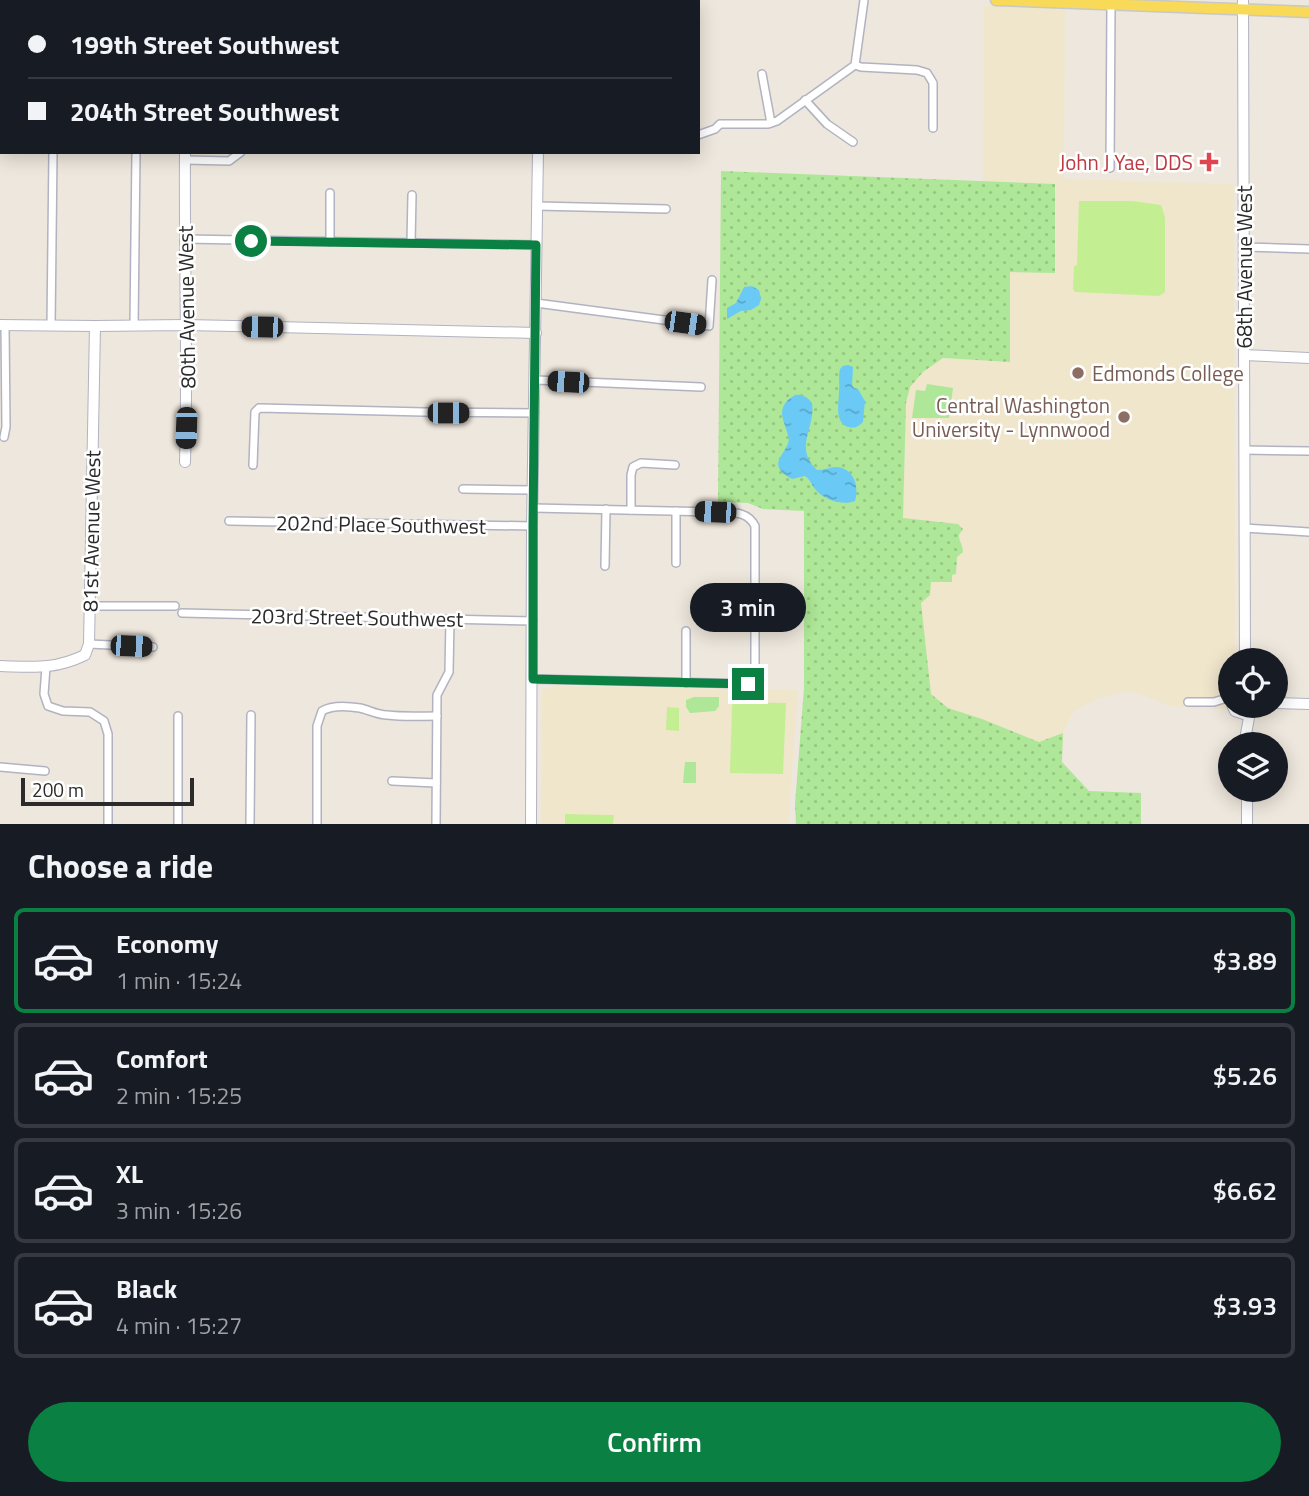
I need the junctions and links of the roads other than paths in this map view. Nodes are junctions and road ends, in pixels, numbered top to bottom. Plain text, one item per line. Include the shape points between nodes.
1 (864, 0) edge
2 (996, 0) edge
3 (1111, 4) junction
4 (1243, 5) edge
5 (1309, 12) edge
6 (855, 65) junction
7 (762, 74) dead end
8 (806, 100) junction
9 (771, 123) junction
10 (933, 128) dead end
11 (700, 134) edge
12 (853, 142) dead end
13 (53, 154) edge
14 (136, 154) edge
15 (238, 154) edge
16 (538, 154) edge
17 (185, 156) edge
18 (1110, 167) dead end
19 (330, 193) dead end
20 (412, 195) dead end
21 (537, 206) junction
22 (666, 209) dead end
23 (184, 239) junction
24 (330, 242) junction
25 (411, 243) junction
26 (536, 245) junction
27 (1244, 247) junction
28 (1309, 249) edge
29 (712, 280) dead end
30 (536, 303) junction
31 (3, 325) edge
32 (186, 325) junction
33 (51, 326) junction
34 (135, 326) junction
35 (95, 327) junction
36 (536, 333) junction
37 (1244, 355) junction
38 (1309, 358) edge
39 (536, 380) junction
40 (701, 387) dead end
41 (535, 413) junction
42 (4, 437) dead end
43 (1244, 450) junction
44 (1309, 452) edge
45 (185, 462) dead end
46 (253, 465) dead end
47 (675, 465) dead end
48 (463, 489) dead end
49 (533, 490) junction
50 (533, 508) junction
51 (607, 509) junction
52 (631, 510) junction
53 (676, 511) junction
54 (229, 521) dead end
55 (533, 526) junction
56 (1244, 528) junction
57 (1309, 532) edge
58 (676, 563) dead end
59 (606, 566) dead end
60 (90, 606) junction
61 (175, 606) dead end
62 (183, 613) dead end
63 (450, 619) junction
64 (533, 621) junction
65 (686, 631) dead end
66 (89, 645) junction
67 (153, 647) dead end
68 (1245, 648) edge
69 (0, 666) edge
70 (46, 667) junction
71 (533, 679) junction
72 (686, 683) junction
73 (1218, 701) edge
74 (1188, 702) dead end
75 (1214, 702) junction
76 (1288, 703) edge
77 (1218, 704) edge
78 (1309, 704) edge
79 (251, 715) dead end
80 (178, 716) dead end
81 (437, 716) junction
82 (0, 767) edge
83 (45, 771) dead end
84 (392, 781) dead end
85 (436, 783) junction
86 (1247, 802) edge
87 (108, 824) edge
88 (178, 824) edge
89 (250, 824) edge
90 (317, 824) edge
91 (436, 824) edge
92 (531, 824) edge
93 (1247, 824) edge

1 - 6 street
2 - 3 main road
3 - 4 main road
3 - 18 street
4 - 5 main road
4 - 27 street, 68th Avenue West
6 - 8 street
6 - 10 street via 927,73 933,82
7 - 9 street
8 - 9 street
8 - 12 street via 827,124
9 - 11 street via 720,124
13 - 33 street
14 - 34 street
15 - 17 street via 229,160
16 - 21 street
17 - 23 street, 80th Avenue West
19 - 24 street
20 - 25 street
21 - 22 street
21 - 26 street
23 - 24 street
23 - 32 street, 80th Avenue West
24 - 25 street
25 - 26 street
26 - 30 street
27 - 28 street
27 - 37 street, 68th Avenue West
29 - 30 street via 709,326
30 - 36 street
31 - 33 street
31 - 42 street
32 - 34 street
32 - 36 street
32 - 45 street, 80th Avenue West
33 - 35 street
34 - 35 street
35 - 60 street, 81st Avenue West
36 - 39 street
37 - 38 street
37 - 43 street, 68th Avenue West
39 - 40 street
39 - 41 street
41 - 46 street via 259,408 255,412
41 - 49 street
43 - 44 street
43 - 56 street, 68th Avenue West
47 - 52 street via 641,463 634,467
48 - 49 street
49 - 50 street
50 - 51 street
50 - 55 street
51 - 52 street
51 - 59 street
52 - 53 street
53 - 58 street
53 - 72 street via 741,513 755,526 755,684
54 - 55 street, 202nd Place Southwest
55 - 64 street
56 - 57 street
56 - 68 street, 68th Avenue West
60 - 61 street
60 - 66 street, 81st Avenue West
62 - 63 street, 203rd Street Southwest
63 - 64 street, 203rd Street Southwest
63 - 81 street via 450,666 437,695
64 - 71 street
65 - 72 street
66 - 67 street
66 - 70 street via 85,655
69 - 70 street
70 - 87 street via 48,706 90,712 104,721
71 - 72 street
71 - 92 street
73 - 75 street
74 - 75 street
75 - 77 street
76 - 78 street
79 - 89 street
80 - 88 street
81 - 85 street
81 - 90 street via 386,715 338,707 322,711 317,726
82 - 83 street
84 - 85 street
85 - 91 street
86 - 93 street

